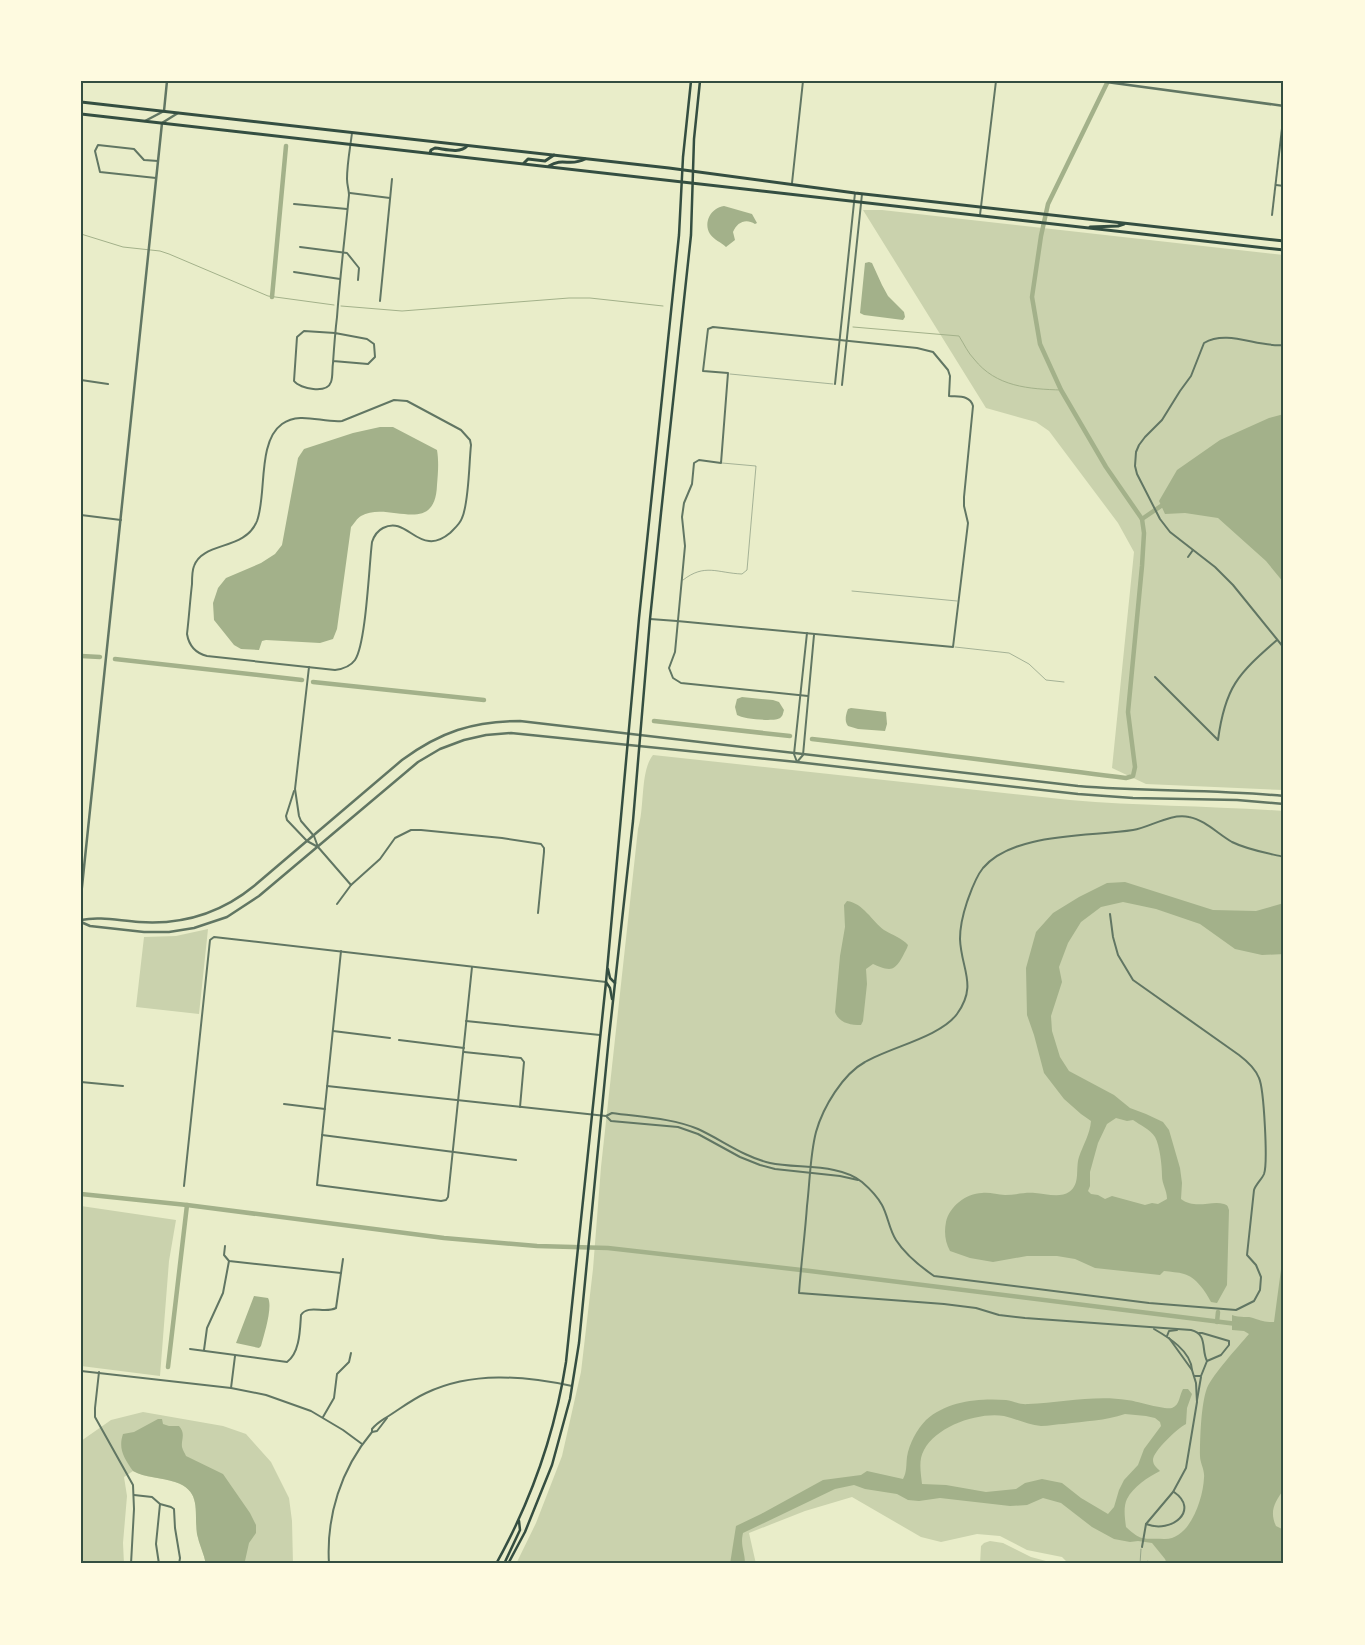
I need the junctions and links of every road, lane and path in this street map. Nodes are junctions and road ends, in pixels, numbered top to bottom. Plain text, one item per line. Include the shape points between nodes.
1 (167, 81) edge
2 (691, 81) edge
3 (700, 81) edge
4 (803, 81) edge
5 (996, 81) edge
6 (1099, 81) edge
7 (81, 102) edge
8 (1284, 106) edge
9 (164, 111) junction
10 (1284, 111) edge
11 (178, 113) junction
12 (81, 114) edge
13 (144, 121) junction
14 (162, 123) junction
15 (352, 132) junction
16 (351, 144) junction
17 (467, 145) junction
18 (430, 153) junction
19 (554, 155) junction
20 (586, 159) junction
21 (158, 161) junction
22 (524, 164) junction
23 (548, 167) junction
24 (683, 170) junction
25 (693, 172) junction
26 (156, 178) junction
27 (392, 179) dead end
28 (683, 182) junction
29 (693, 183) junction
30 (792, 184) junction
31 (1276, 185) junction
32 (1284, 186) edge
33 (349, 193) junction
34 (854, 193) junction
35 (862, 194) junction
36 (390, 198) junction
37 (854, 201) junction
38 (861, 202) junction
39 (294, 204) dead end
40 (982, 208) junction
41 (346, 209) junction
42 (1272, 215) dead end
43 (980, 216) junction
44 (1126, 223) junction
45 (1087, 228) junction
46 (1284, 241) edge
47 (300, 247) dead end
48 (1284, 250) edge
49 (343, 252) junction
50 (294, 272) dead end
51 (340, 278) junction
52 (358, 280) dead end
53 (380, 301) dead end
54 (335, 333) junction
55 (839, 340) junction
56 (846, 340) junction
57 (1284, 345) edge
58 (333, 361) junction
59 (728, 374) junction
60 (81, 380) edge
61 (108, 384) dead end
62 (835, 384) joint
63 (842, 385) dead end
64 (721, 463) junction
65 (81, 515) edge
66 (120, 520) junction
67 (1193, 550) junction
68 (1188, 557) dead end
69 (681, 581) junction
70 (852, 591) dead end
71 (959, 601) junction
72 (650, 619) junction
73 (677, 621) junction
74 (807, 633) junction
75 (814, 634) junction
76 (1277, 640) junction
77 (953, 647) junction
78 (1284, 648) edge
79 (309, 667) junction
80 (1155, 677) dead end
81 (1064, 682) dead end
82 (801, 695) junction
83 (808, 696) junction
84 (628, 734) junction
85 (640, 735) junction
86 (627, 745) junction
87 (639, 746) junction
88 (794, 754) junction
89 (802, 755) junction
90 (797, 762) junction
91 (295, 789) junction
92 (1284, 796) edge
93 (1284, 804) edge
94 (314, 836) junction
95 (307, 841) junction
96 (318, 846) junction
97 (1284, 857) edge
98 (352, 885) junction
99 (81, 896) edge
100 (337, 904) dead end
101 (538, 913) dead end
102 (1110, 914) dead end
103 (81, 921) edge
104 (341, 951) junction
105 (608, 965) junction
106 (472, 966) junction
107 (606, 982) junction
108 (615, 983) junction
109 (613, 1002) junction
110 (466, 1021) junction
111 (333, 1031) junction
112 (600, 1036) junction
113 (390, 1038) dead end
114 (399, 1040) dead end
115 (464, 1048) junction
116 (463, 1052) junction
117 (81, 1082) edge
118 (123, 1086) dead end
119 (327, 1086) junction
120 (458, 1100) junction
121 (284, 1104) dead end
122 (520, 1107) junction
123 (325, 1110) junction
124 (592, 1114) junction
125 (601, 1116) junction
126 (606, 1116) junction
127 (322, 1135) junction
128 (725, 1143) junction
129 (723, 1148) junction
130 (453, 1152) junction
131 (516, 1160) dead end
132 (811, 1168) junction
133 (810, 1173) junction
134 (860, 1180) junction
135 (184, 1186) dead end
136 (225, 1246) dead end
137 (343, 1260) dead end
138 (229, 1261) junction
139 (341, 1273) junction
140 (1152, 1328) junction
141 (1177, 1330) junction
142 (1199, 1334) junction
143 (1168, 1337) junction
144 (190, 1349) dead end
145 (204, 1350) junction
146 (351, 1353) dead end
147 (235, 1356) junction
148 (1207, 1361) junction
149 (81, 1371) edge
150 (99, 1372) junction
151 (1194, 1376) junction
152 (1201, 1376) junction
153 (563, 1384) junction
154 (572, 1386) junction
155 (231, 1388) junction
156 (1197, 1402) junction
157 (323, 1418) junction
158 (387, 1418) junction
159 (372, 1432) junction
160 (362, 1444) junction
161 (1173, 1492) junction
162 (134, 1495) junction
163 (160, 1504) junction
164 (519, 1521) junction
165 (1146, 1524) junction
166 (1142, 1547) joint
167 (1148, 1561) dead end
168 (131, 1564) edge
169 (159, 1564) edge
170 (179, 1564) edge
171 (329, 1564) edge
172 (496, 1564) edge
173 (504, 1564) edge
174 (508, 1564) edge
175 (1140, 1564) edge
176 (1150, 1564) edge

1 - 9 street
2 - 24 main road
3 - 25 main road
4 - 30 street
5 - 40 street
6 - 8 street
7 - 9 main road
9 - 11 main road
9 - 13 street
10 - 31 street
11 - 14 street
11 - 15 main road
12 - 13 main road
13 - 14 main road
14 - 16 main road
14 - 21 street
15 - 16 street
15 - 17 main road
16 - 18 main road
16 - 33 street via 347,180
17 - 18 main road via 464,150 435,148
17 - 19 main road
18 - 22 main road
19 - 20 main road
19 - 22 main road via 545,161 528,159
20 - 23 main road via 577,163 557,161
20 - 24 main road
21 - 26 street
21 - 26 street via 144,160 134,149 98,145 95,151 100,172
22 - 23 main road
23 - 28 main road
24 - 25 main road
24 - 28 main road
25 - 29 main road
25 - 30 main road
26 - 66 street
27 - 36 street
28 - 29 main road
28 - 84 main road
29 - 37 main road
29 - 72 main road via 691,235
30 - 34 main road
31 - 32 street
31 - 42 street
33 - 36 street
33 - 41 street
34 - 35 main road
34 - 37 street
35 - 38 street
35 - 40 main road
36 - 53 street
37 - 38 main road
37 - 55 street
38 - 43 main road
38 - 56 street
39 - 41 street
40 - 43 street
40 - 44 main road
41 - 49 street
43 - 45 main road
44 - 45 main road
44 - 46 main road
45 - 48 main road
47 - 49 street
49 - 51 street
49 - 52 street via 359,268
50 - 51 street
51 - 54 street
54 - 58 street
54 - 58 street via 370,340 375,354 368,364
54 - 58 street via 301,332 297,337 293,378 298,386 323,389 331,383
55 - 56 street
55 - 59 street via 710,327 703,371
55 - 62 street
56 - 63 street
56 - 71 street via 933,352 948,370 949,396 971,400 972,422 964,498 968,524
57 - 67 street via 1222,338 1204,343 1191,376 1136,452 1137,474 1160,519 1170,532
59 - 62 lane
59 - 64 street
60 - 61 street
64 - 69 street via 699,460 694,463 692,484 682,517 685,546
64 - 69 lane via 756,466 747,570 742,574 703,569
65 - 66 street
66 - 99 street
67 - 68 street
67 - 76 street via 1233,585
69 - 73 street
70 - 71 lane
71 - 77 street
72 - 73 street
72 - 85 main road
73 - 74 street
73 - 82 street via 675,652 669,668 677,682
74 - 75 street
74 - 82 street
75 - 77 street
75 - 83 street
76 - 78 street
76 - 80 street via 1237,678 1229,694 1218,740
77 - 81 lane via 1009,653 1029,664 1046,680
79 - 79 street via 342,669 354,662 358,655 372,542 379,530 395,525 422,540 435,541 446,536 462,520 470,440 461,430 407,402 394,400 342,420 300,417 282,423 268,446 254,527 235,542 204,553 194,567 187,634 188,641 197,652 207,656
79 - 91 street
82 - 83 street
82 - 88 street
83 - 89 street
84 - 85 street
84 - 86 main road
84 - 94 street via 520,721 496,721 458,729 407,756
85 - 87 main road
85 - 88 street
86 - 87 street
86 - 96 street via 511,733 464,740 418,762
86 - 105 main road
87 - 90 street
87 - 108 main road
88 - 89 street
88 - 90 street
89 - 90 street
89 - 92 street via 1134,791
90 - 93 street via 1104,797
91 - 94 street via 301,821
91 - 95 street via 286,816
94 - 95 street
94 - 96 street
95 - 96 street
95 - 103 street via 243,895 212,911 165,922 90,918
96 - 98 street
96 - 103 street via 248,904 215,922 188,930 156,933 90,926
97 - 132 street via 1232,842 1199,820 1187,816 1134,830 1033,842 996,857 976,878 964,911 960,940 968,986 963,1004 949,1023 870,1059 846,1077 830,1100 816,1131
98 - 100 street
98 - 101 street via 375,864 395,838 411,830 534,842 544,848
102 - 134 street via 1118,955 1133,980 1239,1055 1260,1079 1264,1174 1254,1190 1247,1245 1247,1255 1261,1277 1260,1290 1254,1301 1236,1310 1149,1303 934,1276 896,1240 882,1205
104 - 106 street
104 - 111 street
104 - 135 street via 214,937 210,940
105 - 107 main road
105 - 108 main road via 610,978
106 - 107 street
106 - 110 street
107 - 109 main road
107 - 112 main road
108 - 109 main road
109 - 125 main road
110 - 112 street
110 - 115 street
111 - 113 street
111 - 119 street
112 - 124 main road
114 - 115 street
115 - 116 street
116 - 120 street
116 - 122 street via 522,1058
117 - 118 street
119 - 120 street
119 - 123 street
120 - 122 street
120 - 130 street
121 - 123 street
122 - 124 street
123 - 127 street
124 - 125 street
124 - 153 main road
125 - 126 street
125 - 154 main road
126 - 128 street via 612,1113 669,1121 697,1128
126 - 129 street via 611,1121 678,1127
127 - 130 street
127 - 130 street via 317,1185 446,1200
128 - 129 street
128 - 132 street via 748,1156 770,1163
129 - 133 street via 760,1165
130 - 131 street
132 - 133 street
132 - 134 street via 842,1172
133 - 134 street
133 - 140 street via 799,1293 944,1304 1025,1318
136 - 138 street via 224,1256
137 - 139 street
138 - 139 street
138 - 145 street via 223,1293 207,1328
139 - 147 street via 336,1308 330,1311 307,1309 301,1315 299,1338 291,1359 287,1362
140 - 141 street
140 - 143 street
141 - 142 street via 1191,1330
141 - 143 street via 1169,1331
142 - 148 street
142 - 148 street via 1224,1338 1229,1343 1221,1355
143 - 151 street via 1185,1355
144 - 145 street
145 - 147 street
146 - 157 street via 349,1362 337,1374 334,1398
147 - 155 street
148 - 152 street
149 - 150 street
150 - 155 street
150 - 162 street via 96,1417 131,1479
151 - 152 street
151 - 156 street
152 - 156 street
153 - 154 street
153 - 158 street via 502,1377 460,1381 426,1392
153 - 164 main road via 543,1459
154 - 174 main road via 547,1480
155 - 157 street via 281,1399
156 - 161 street via 1186,1468
157 - 160 street
158 - 159 street via 377,1431
158 - 159 street via 380,1420
159 - 160 street
160 - 171 street via 343,1477 334,1502
161 - 165 street
161 - 165 street via 1183,1504 1179,1520 1167,1527
162 - 163 street via 152,1497
162 - 168 street
163 - 169 street via 156,1544
163 - 170 street via 171,1507 175,1512
164 - 172 main road
164 - 173 main road via 520,1530
165 - 166 street
166 - 175 lane
167 - 176 lane

